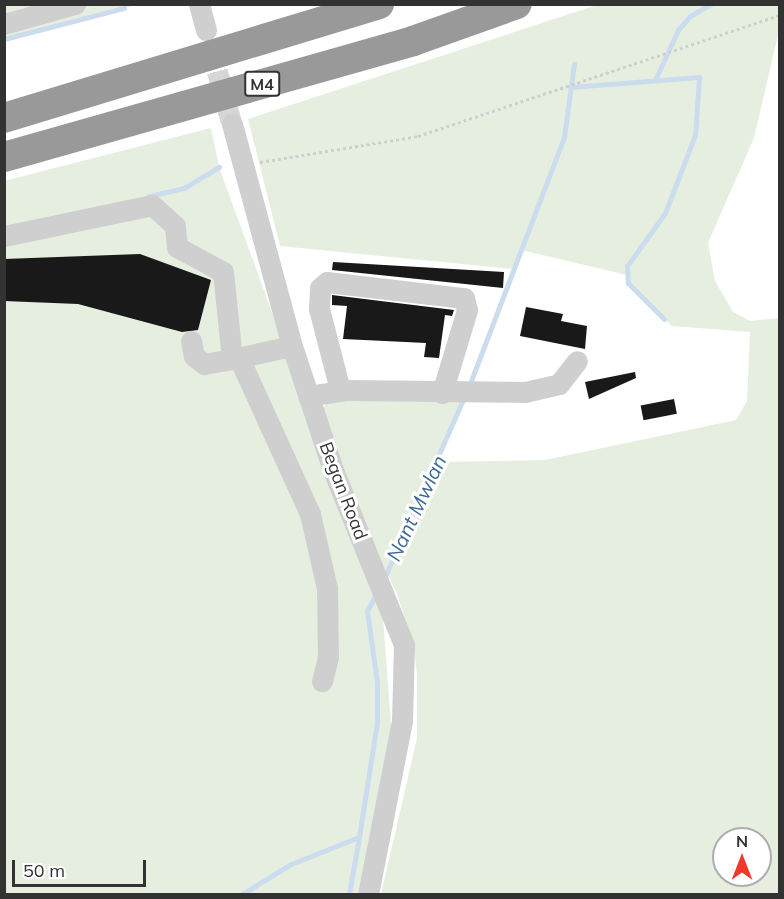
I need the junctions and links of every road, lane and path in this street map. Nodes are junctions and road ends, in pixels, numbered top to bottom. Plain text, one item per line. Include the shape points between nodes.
1 (75, 4) edge
2 (199, 4) edge
3 (379, 4) edge
4 (517, 4) edge
5 (780, 15) edge
6 (4, 24) edge
7 (206, 30) tunnel mouth
8 (4, 118) edge
9 (232, 124) tunnel mouth
10 (4, 157) edge
11 (243, 167) junction
12 (4, 236) edge
13 (191, 341) dead end
14 (292, 346) junction
15 (236, 358) junction
16 (577, 362) dead end
17 (340, 390) junction
18 (448, 393) junction
19 (308, 396) junction
20 (322, 681) dead end
21 (368, 894) edge

1 - 6 street
2 - 7 street
3 - 8 highway, M4
4 - 10 highway, M4 via 413,41
5 - 11 path via 418,136
9 - 11 street, Began Road
11 - 14 street, Began Road
12 - 15 street via 152,205 175,226 177,247 223,272
13 - 15 street via 194,356 204,364
14 - 15 street
14 - 19 street, Began Road
15 - 20 street via 310,514 327,588 328,657
16 - 18 street via 559,384 480,395
17 - 18 street
17 - 18 street via 319,309 320,288 327,282 464,298 467,310
17 - 19 street
19 - 21 street, Began Road via 404,645 402,721

